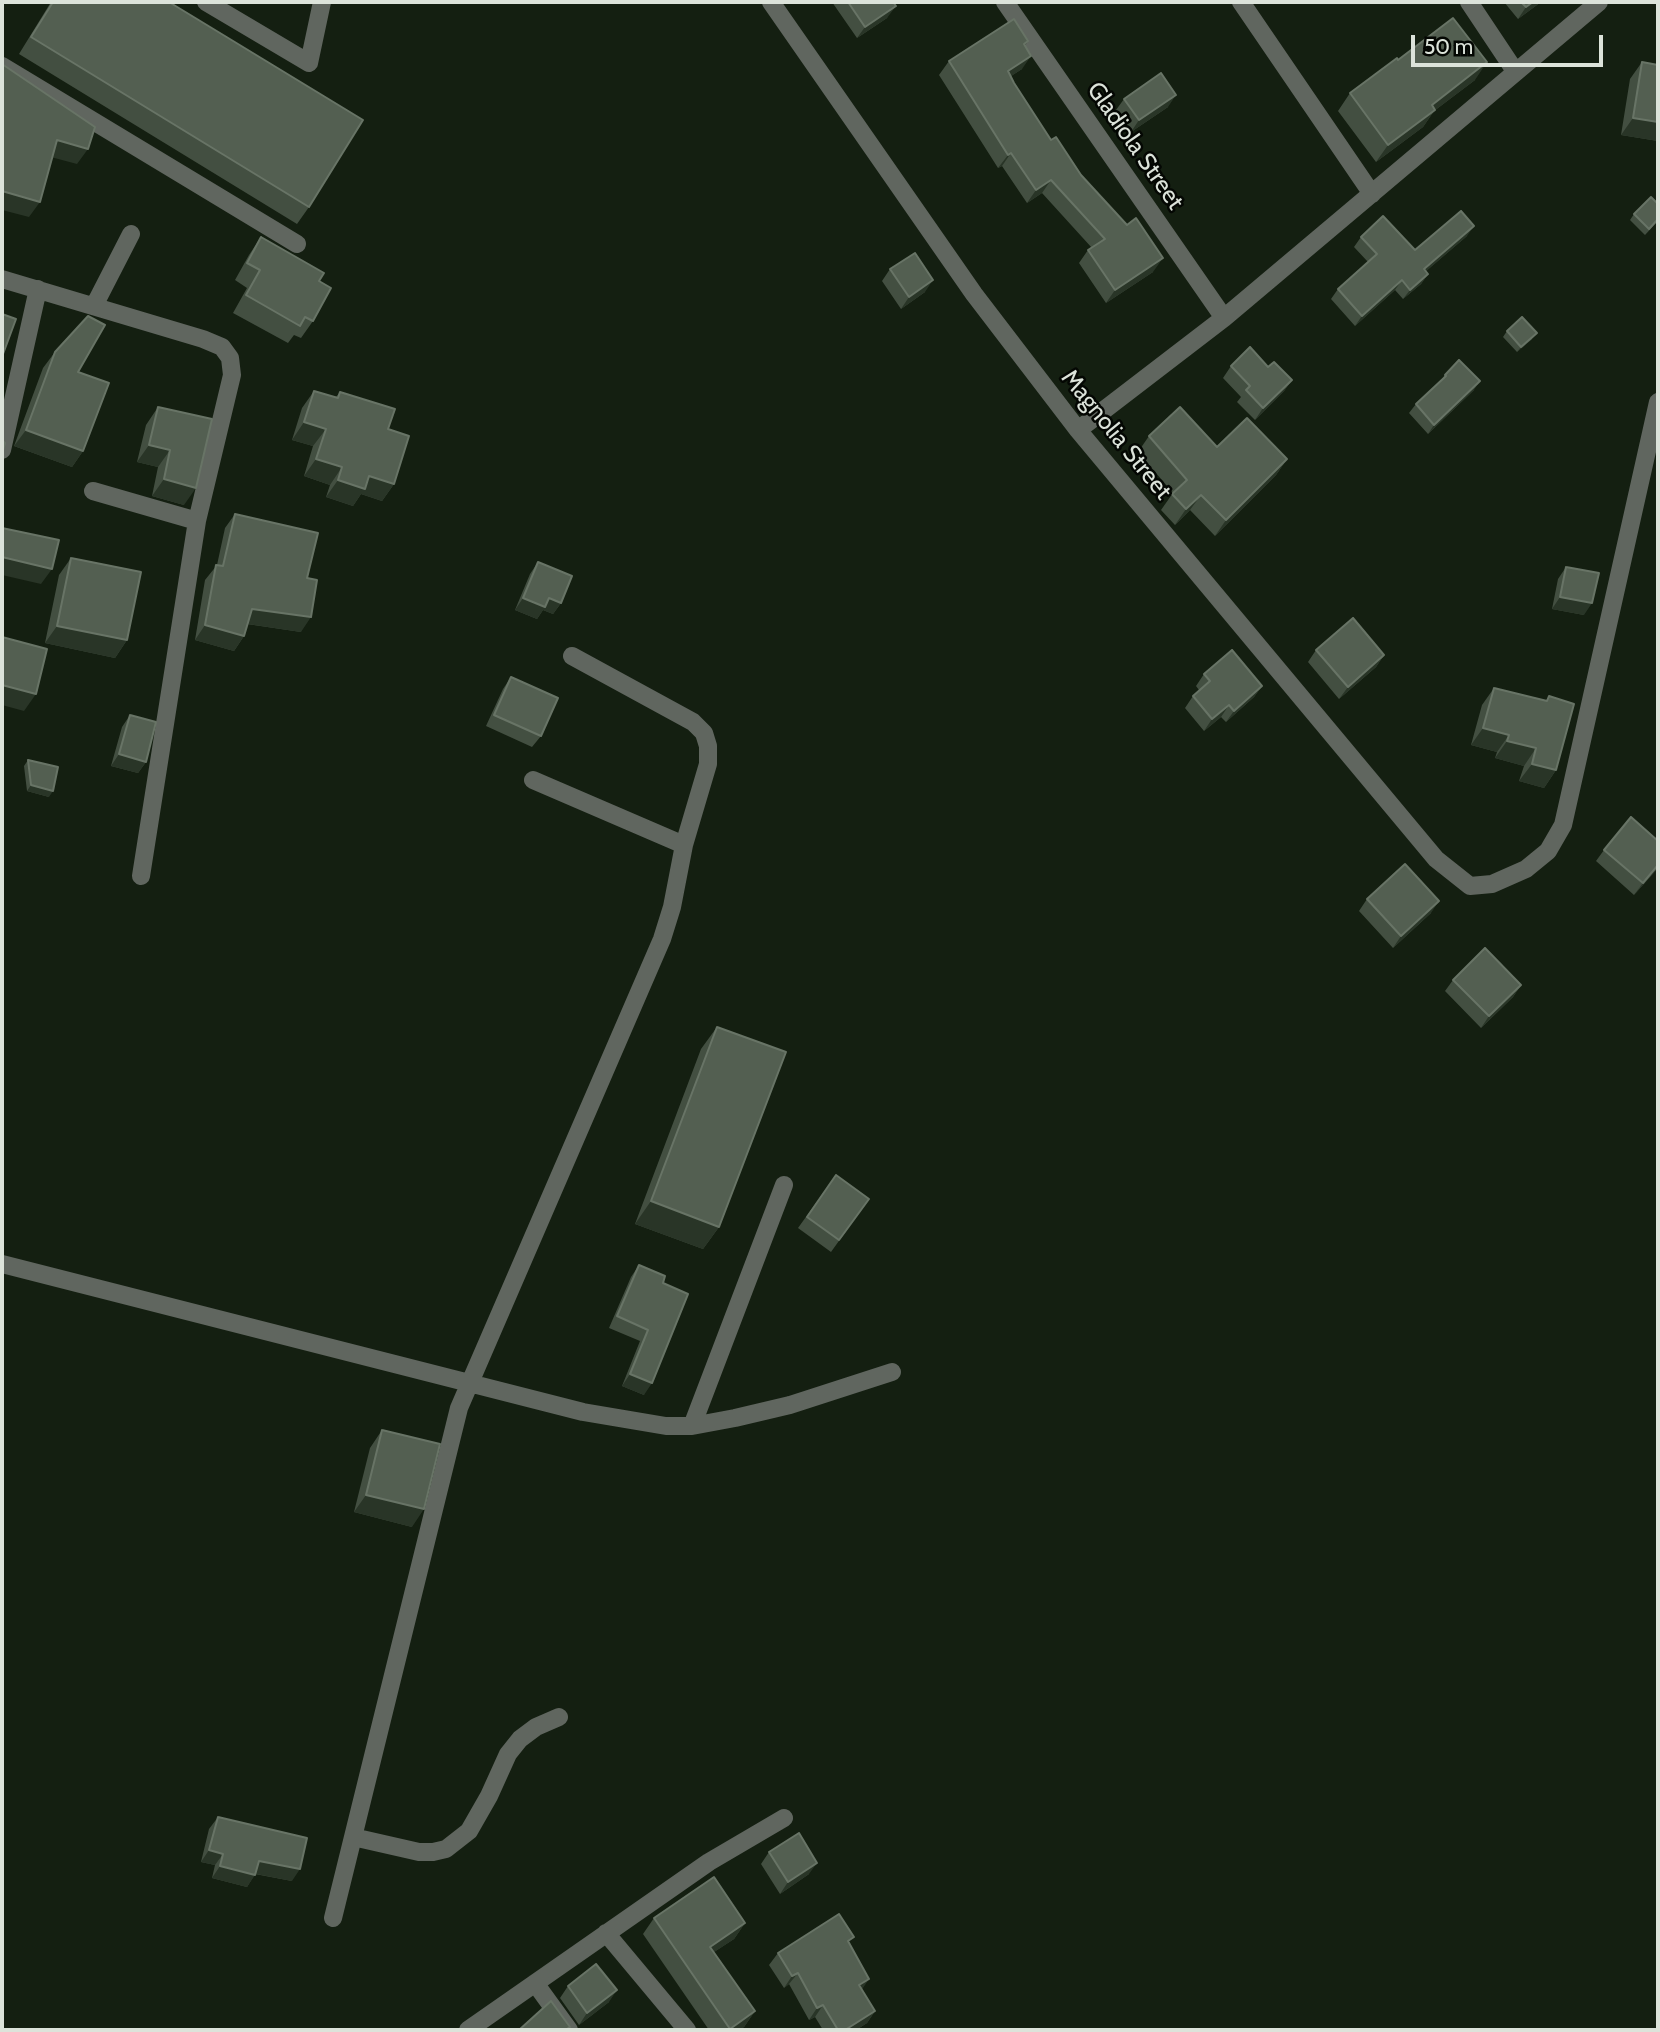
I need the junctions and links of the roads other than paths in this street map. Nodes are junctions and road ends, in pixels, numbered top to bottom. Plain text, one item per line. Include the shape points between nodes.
1 (206, 2) edge
2 (322, 2) edge
3 (771, 2) edge
4 (1005, 2) edge
5 (1241, 2) edge
6 (1469, 2) edge
7 (1599, 2) edge
8 (2, 66) edge
9 (1516, 71) junction
10 (1372, 194) junction
11 (131, 234) dead end
12 (297, 244) dead end
13 (2, 279) edge
14 (38, 289) junction
15 (94, 306) junction
16 (1224, 318) junction
17 (1658, 402) edge
18 (1078, 430) junction
19 (2, 450) edge
20 (93, 491) dead end
21 (197, 522) junction
22 (572, 656) dead end
23 (533, 779) dead end
24 (684, 845) junction
25 (141, 876) dead end
26 (784, 1185) dead end
27 (2, 1265) edge
28 (892, 1372) dead end
29 (468, 1384) junction
30 (692, 1426) junction
31 (559, 1717) dead end
32 (785, 1818) dead end
33 (353, 1837) junction
34 (333, 1918) dead end
35 (606, 1933) junction
36 (535, 1983) junction
37 (468, 2030) edge
38 (569, 2030) edge
39 (687, 2030) edge

1 - 2 street via 309,63
3 - 18 street, Magnolia Street via 975,294
4 - 16 street, Gladiola Street
5 - 10 street
6 - 9 street
7 - 9 street
8 - 12 street
9 - 10 street
10 - 16 street
11 - 15 street
13 - 14 street
14 - 15 street
14 - 19 street
15 - 21 street via 203,339 222,347 230,358 232,375
16 - 18 street
17 - 18 street, Magnolia Street via 1563,825 1548,851 1526,869 1492,884 1469,886 1436,859
20 - 21 street
21 - 25 street
22 - 24 street via 693,722 704,733 708,764
23 - 24 street
24 - 29 street via 662,939
26 - 30 street
27 - 29 street
28 - 30 street via 790,1405
29 - 30 street via 583,1412
29 - 33 street via 453,1427
31 - 33 street via 520,1739 469,1831 446,1849 419,1852
32 - 35 street via 709,1862
33 - 34 street
35 - 36 street
35 - 39 street
36 - 37 street
36 - 38 street

